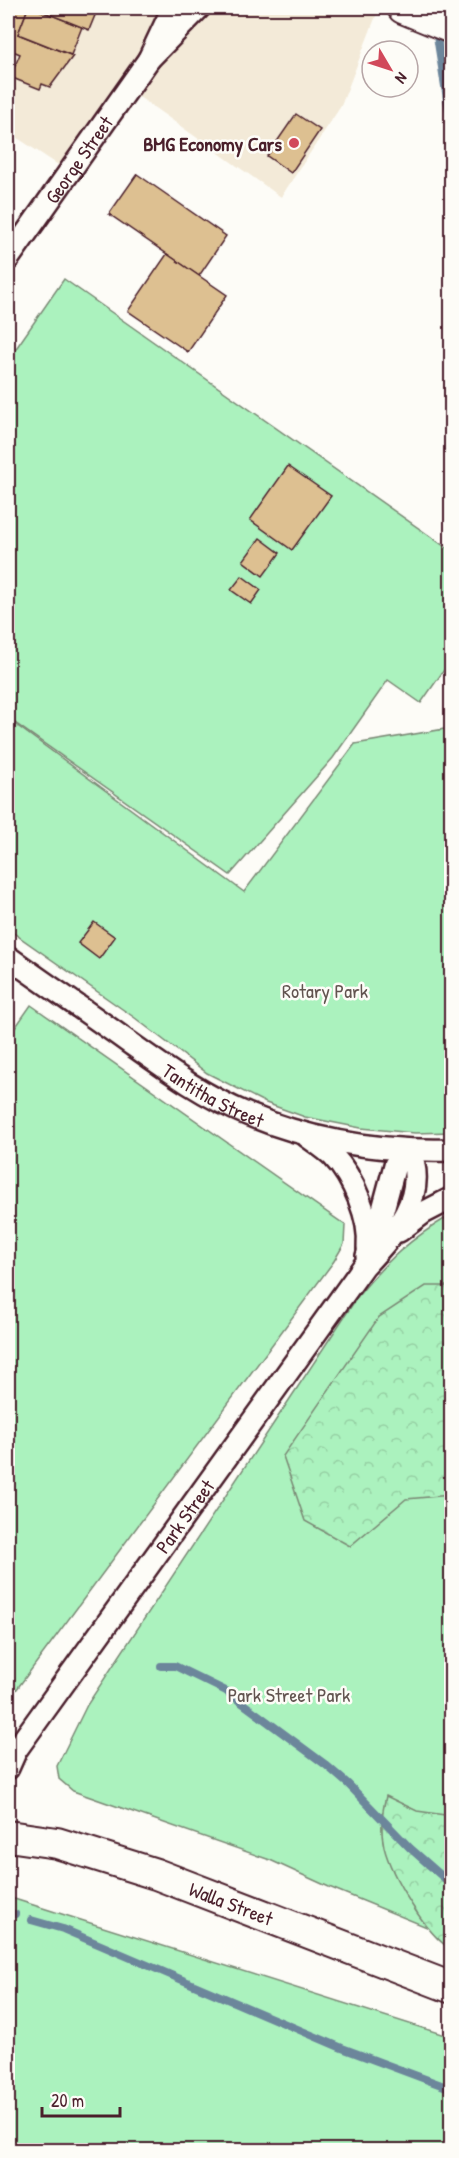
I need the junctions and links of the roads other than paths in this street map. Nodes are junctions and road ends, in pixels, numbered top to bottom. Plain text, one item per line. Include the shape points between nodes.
1 (173, 8) edge
2 (199, 8) edge
3 (403, 8) edge
4 (452, 28) edge
5 (149, 60) junction
6 (8, 260) edge
7 (8, 957) edge
8 (303, 1133) junction
9 (409, 1150) junction
10 (452, 1150) edge
11 (452, 1198) edge
12 (392, 1237) junction
13 (365, 1261) junction
14 (8, 1768) edge
15 (8, 1836) edge
16 (452, 1988) edge

1 - 5 street, George Street
2 - 5 street, George Street
3 - 4 street
5 - 6 street, George Street
7 - 8 street, Tantitha Street via 167,1070 245,1113
8 - 9 street, Tantitha Street
8 - 13 street via 332,1155 351,1180 368,1232
9 - 10 street, Tantitha Street
9 - 12 street, Park Street via 415,1164 414,1188
9 - 13 street, Park Street via 395,1165
11 - 12 street, Park Street via 423,1213
12 - 13 street, Park Street
13 - 14 street, Park Street via 16,1750
15 - 16 street, Walla Street via 57,1843 156,1874

